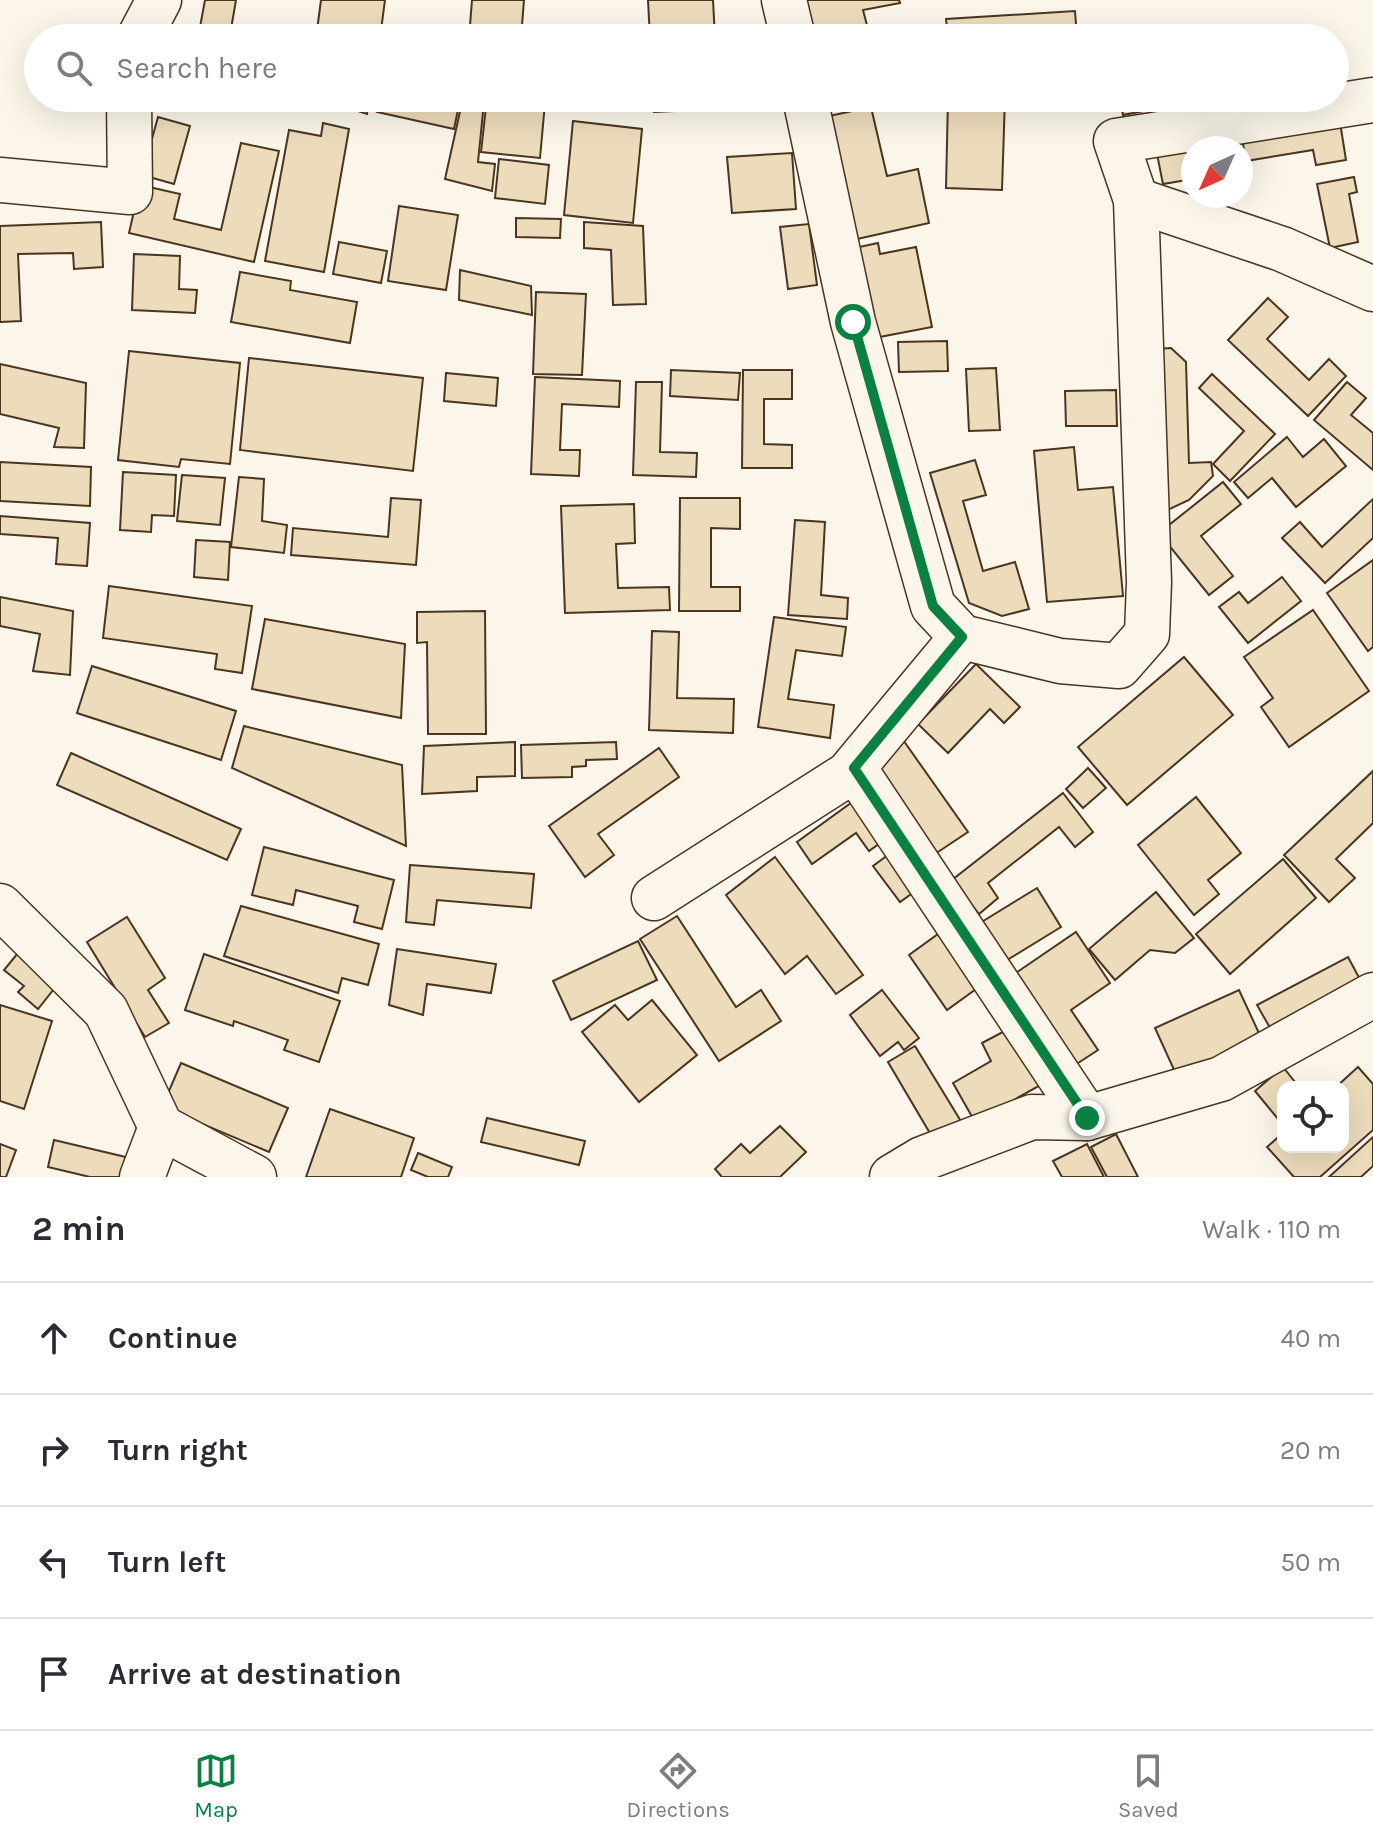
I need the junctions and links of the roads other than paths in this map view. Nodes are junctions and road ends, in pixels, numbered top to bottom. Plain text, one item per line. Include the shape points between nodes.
1 (159, 0) edge
2 (784, 0) edge
3 (146, 24) edge
4 (790, 24) edge
5 (1373, 100) edge
6 (1349, 104) edge
7 (129, 112) edge
8 (808, 112) edge
9 (1298, 112) edge
10 (0, 180) edge
11 (1136, 200) junction
12 (1373, 289) edge
13 (962, 637) junction
14 (854, 768) junction
15 (654, 898) dead end
16 (0, 906) edge
17 (1373, 995) edge
18 (1087, 1118) junction
19 (161, 1127) junction
20 (142, 1177) edge
21 (254, 1177) edge
22 (892, 1177) edge

1 - 3 street
2 - 4 street
5 - 6 street
7 - 10 street via 130,192
8 - 13 street via 853,322 933,606
9 - 11 street via 1116,141
11 - 12 street via 1282,249
11 - 13 street via 1147,634 1119,666 1060,661
13 - 14 street
14 - 15 street
14 - 18 street
16 - 19 street via 106,1011
17 - 18 street via 1221,1079
18 - 22 street via 1032,1117 922,1159
19 - 20 street
19 - 21 street

